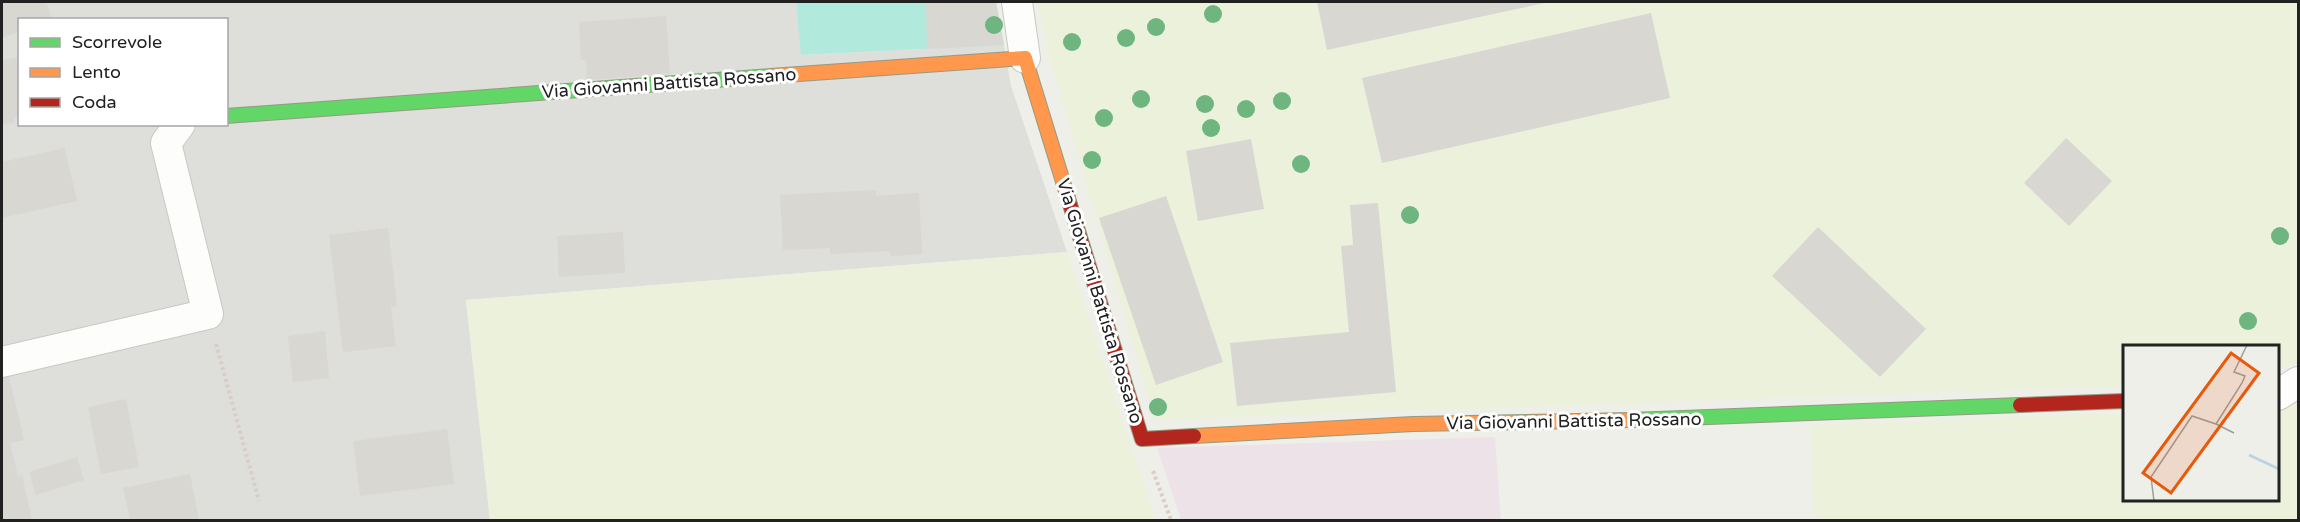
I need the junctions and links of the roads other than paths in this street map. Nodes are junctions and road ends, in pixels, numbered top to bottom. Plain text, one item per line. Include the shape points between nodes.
1 (1017, 2) edge
2 (1025, 58) junction
3 (228, 116) edge
4 (179, 126) edge
5 (2, 362) edge
6 (2298, 382) edge
7 (2279, 394) edge
8 (2123, 401) edge

1 - 2 street
2 - 3 street, Via Giovanni Battista Rossano
2 - 8 street, Via Giovanni Battista Rossano via 1142,439 1413,424 1547,423
4 - 5 street via 166,143 208,314
6 - 7 street

